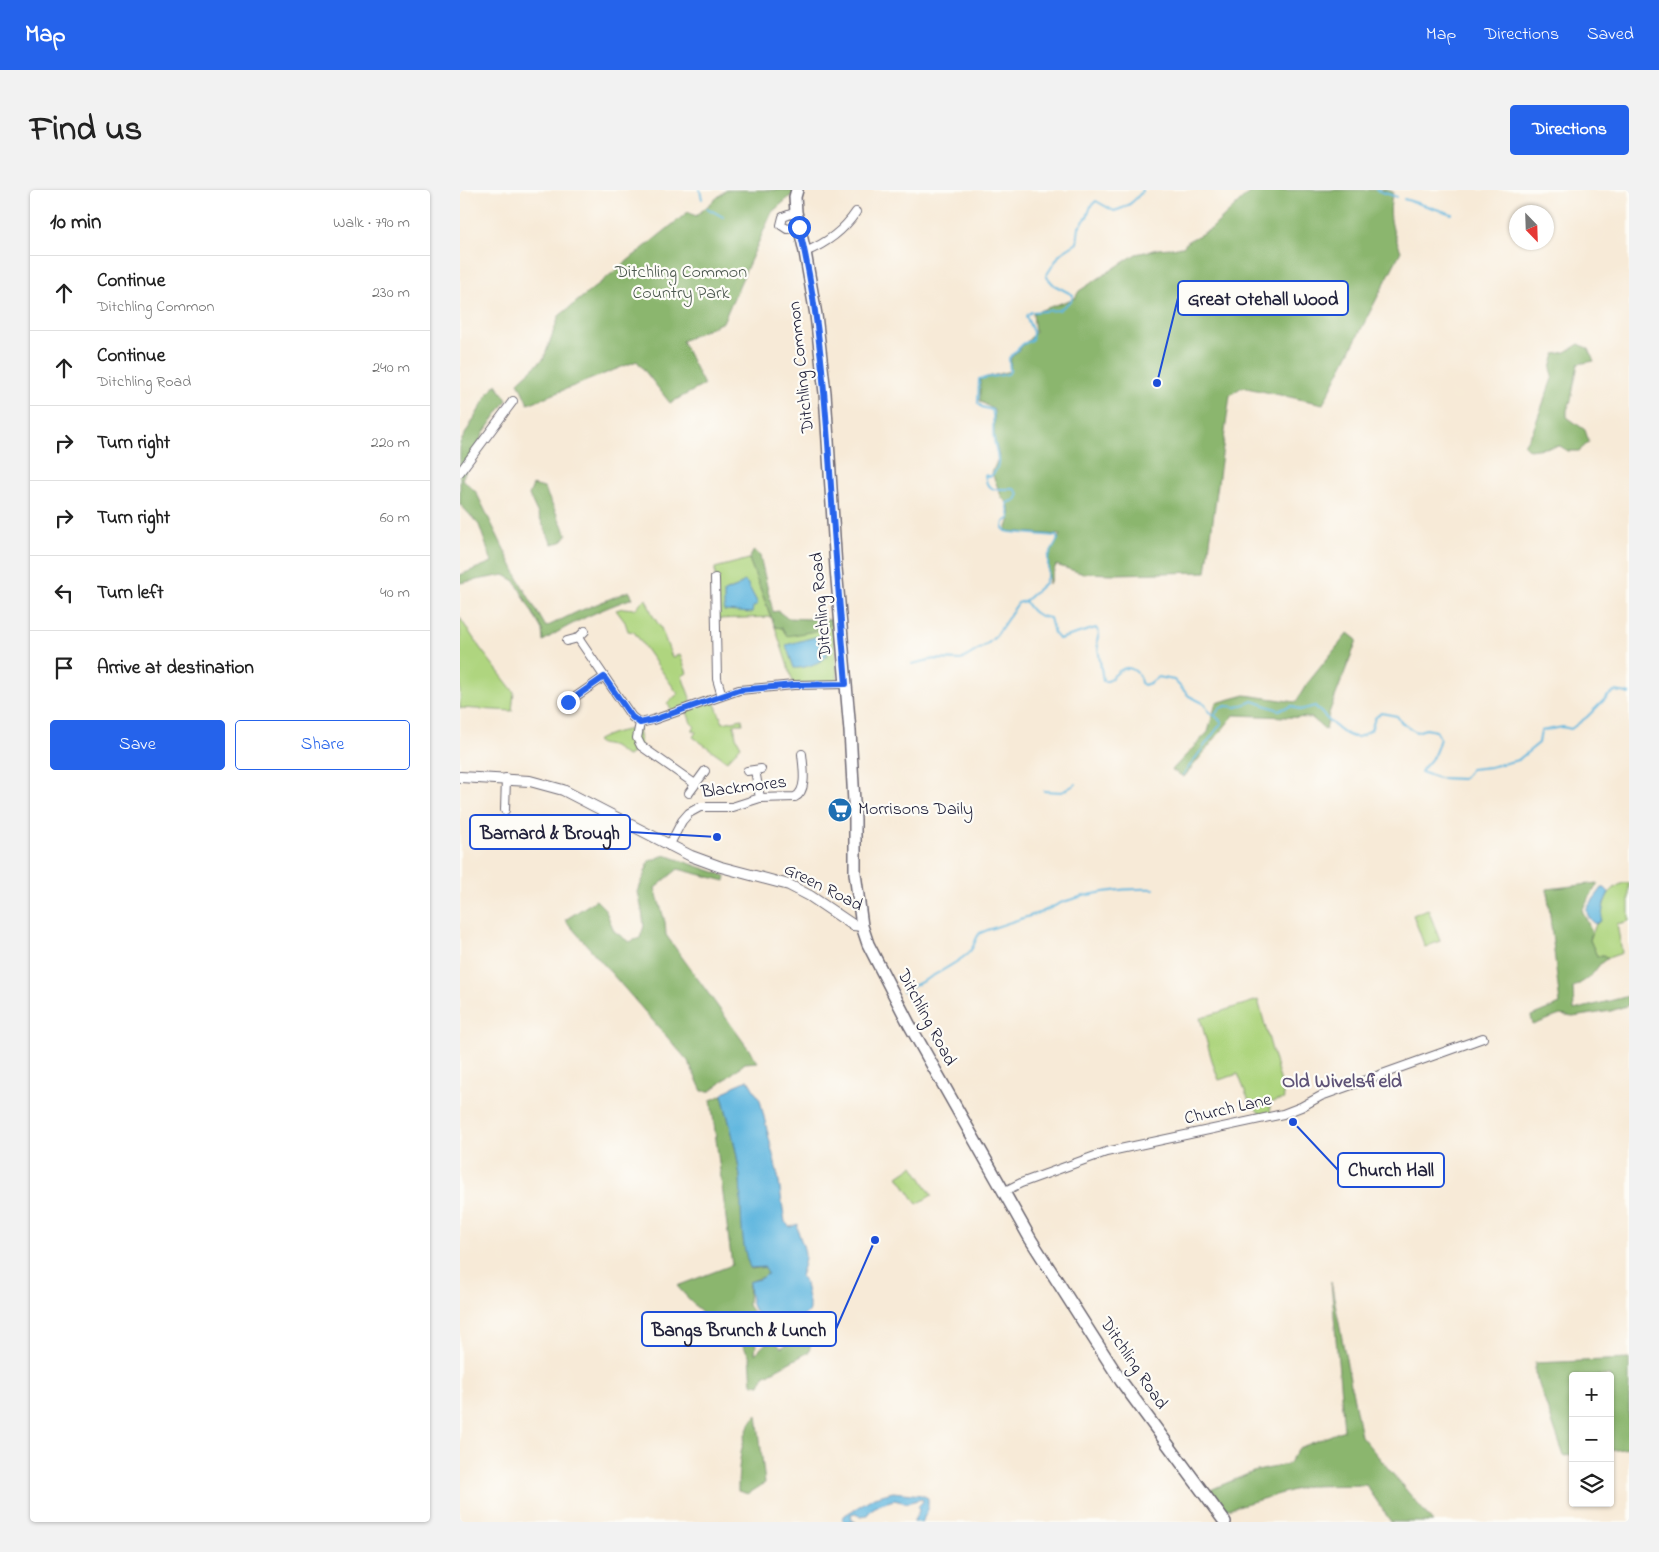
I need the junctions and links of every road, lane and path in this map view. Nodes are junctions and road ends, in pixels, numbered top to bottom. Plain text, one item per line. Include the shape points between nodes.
1 (797, 190) edge
2 (796, 212) junction
3 (856, 212) dead end
4 (799, 227) junction
5 (805, 252) junction
6 (514, 401) dead end
7 (829, 451) joint
8 (460, 472) edge
9 (715, 578) dead end
10 (715, 587) junction
11 (705, 588) dead end
12 (585, 631) dead end
13 (578, 638) junction
14 (567, 641) dead end
15 (604, 677) junction
16 (846, 684) junction
17 (722, 696) junction
18 (568, 702) dead end
19 (640, 723) junction
20 (802, 754) dead end
21 (755, 770) dead end
22 (705, 771) dead end
23 (460, 777) edge
24 (506, 778) junction
25 (695, 784) junction
26 (689, 793) dead end
27 (760, 798) junction
28 (505, 810) dead end
29 (669, 846) junction
30 (862, 926) junction
31 (1483, 1038) dead end
32 (1004, 1191) junction
33 (1225, 1522) edge

1 - 2 main road, Ditchling Common
2 - 4 main road, Ditchling Common
2 - 4 street via 783,217 781,225 787,229
3 - 5 street via 854,223
4 - 5 main road, Ditchling Common
5 - 7 main road, Ditchling Common via 816,315
6 - 8 street
7 - 16 main road, Ditchling Road
9 - 10 street
10 - 11 street
10 - 17 street via 717,679
12 - 13 street
13 - 14 street
13 - 15 street
15 - 18 street
15 - 19 street via 632,717
16 - 17 street via 739,690
16 - 30 main road, Ditchling Road via 855,873
17 - 19 street
19 - 25 street via 637,738 641,746
20 - 27 street, Blackmores via 804,770 800,795
21 - 27 street
22 - 25 street
23 - 24 street, Green Road
24 - 28 street
24 - 29 street, Green Road via 563,790
25 - 26 street
27 - 29 street, Blackmores via 732,807 700,806 688,813
29 - 30 street, Green Road via 721,867 789,885 853,925
30 - 32 main road, Ditchling Road via 913,1031
31 - 32 street, Church Lane via 1321,1096 1282,1114 1106,1152
32 - 33 main road, Ditchling Road via 1031,1240 1121,1381

